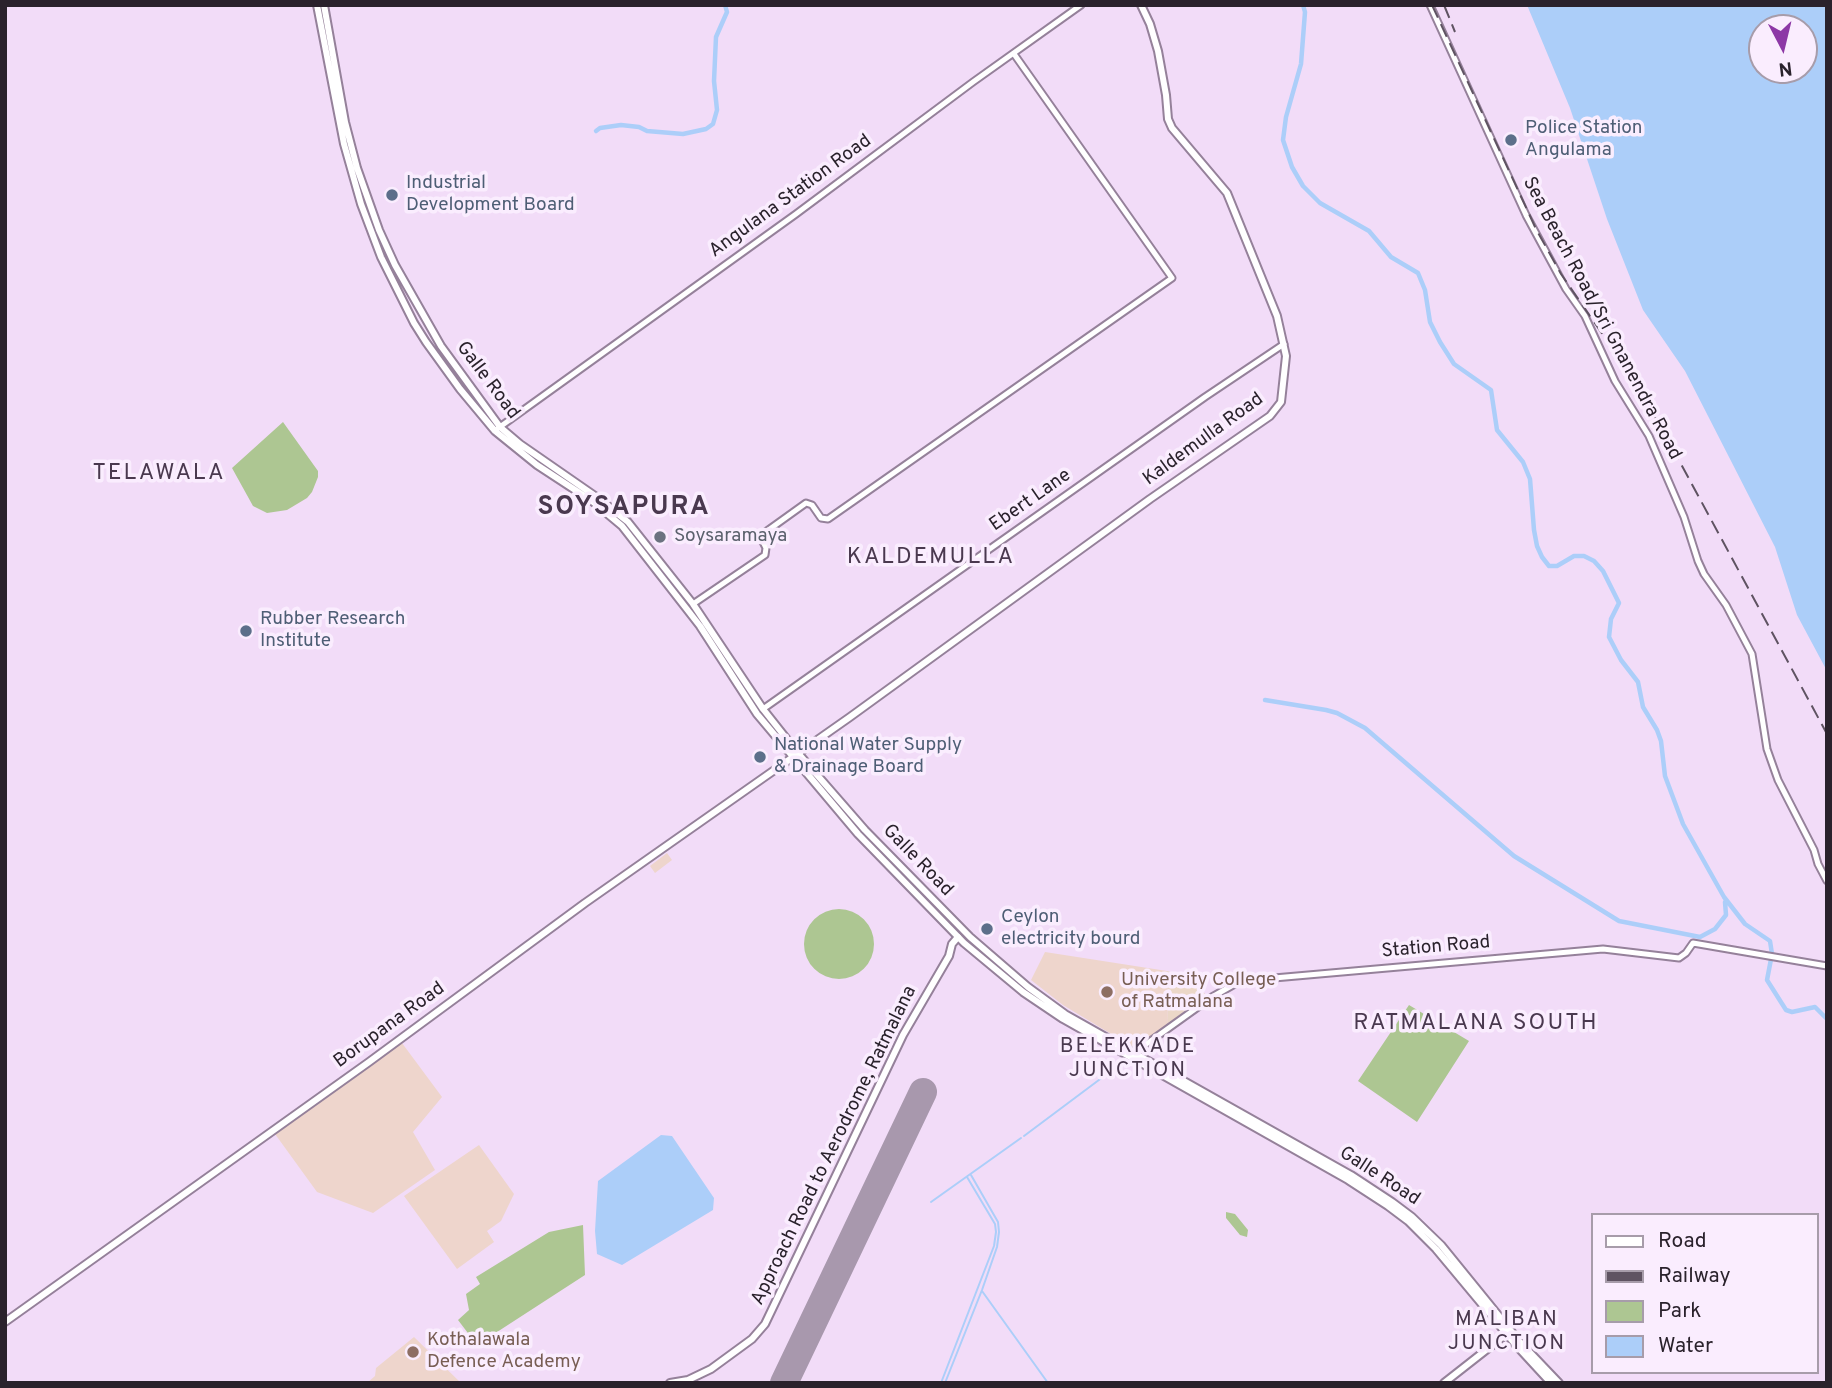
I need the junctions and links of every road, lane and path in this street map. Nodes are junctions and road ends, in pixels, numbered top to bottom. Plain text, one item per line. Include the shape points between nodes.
1 (317, 5) edge
2 (324, 5) edge
3 (1081, 5) edge
4 (1141, 5) edge
5 (1430, 5) edge
6 (1014, 54) junction
7 (1284, 344) junction
8 (498, 429) junction
9 (693, 604) junction
10 (763, 709) junction
11 (795, 754) junction
12 (1827, 881) edge
13 (964, 937) junction
14 (1827, 966) edge
15 (1131, 1055) junction
16 (5, 1322) edge
17 (1508, 1332) junction
18 (670, 1383) edge
19 (1444, 1383) edge
20 (1551, 1383) edge
21 (1559, 1383) edge

1 - 8 main road, Galle Road via 350,170 372,235 414,324 442,366
2 - 8 main road, Galle Road via 351,145 379,230 440,346
3 - 6 street, Angulana Station Road
4 - 7 main road, Kaldemulla Road via 1158,51 1168,119 1227,193
5 - 12 street, Sea Beach Road/Sri Gnanendra Road via 1532,226 1649,436 1704,574 1752,654 1767,749
6 - 8 street, Angulana Station Road
6 - 9 street via 1172,278 828,519 806,503 760,536 765,555
7 - 10 street, Ebert Lane
7 - 11 main road, Kaldemulla Road via 1281,402 1270,415
8 - 9 main road, Galle Road via 621,515
8 - 11 main road, Galle Road via 537,465 592,500 622,526 700,626 757,714
9 - 10 main road, Galle Road
10 - 11 main road, Galle Road
11 - 13 main road, Galle Road
11 - 16 main road, Borupana Road
13 - 15 main road, Galle Road via 1050,1003
13 - 18 main road, Approach Road to Aerodrome, Ratmalana via 903,1035 765,1324 711,1369
14 - 15 street, Station Road via 1693,943 1679,958 1603,949 1240,981
15 - 17 main road, Galle Road via 1392,1202 1441,1245
17 - 19 main road
17 - 20 main road, Galle Road
17 - 21 main road, Galle Road

